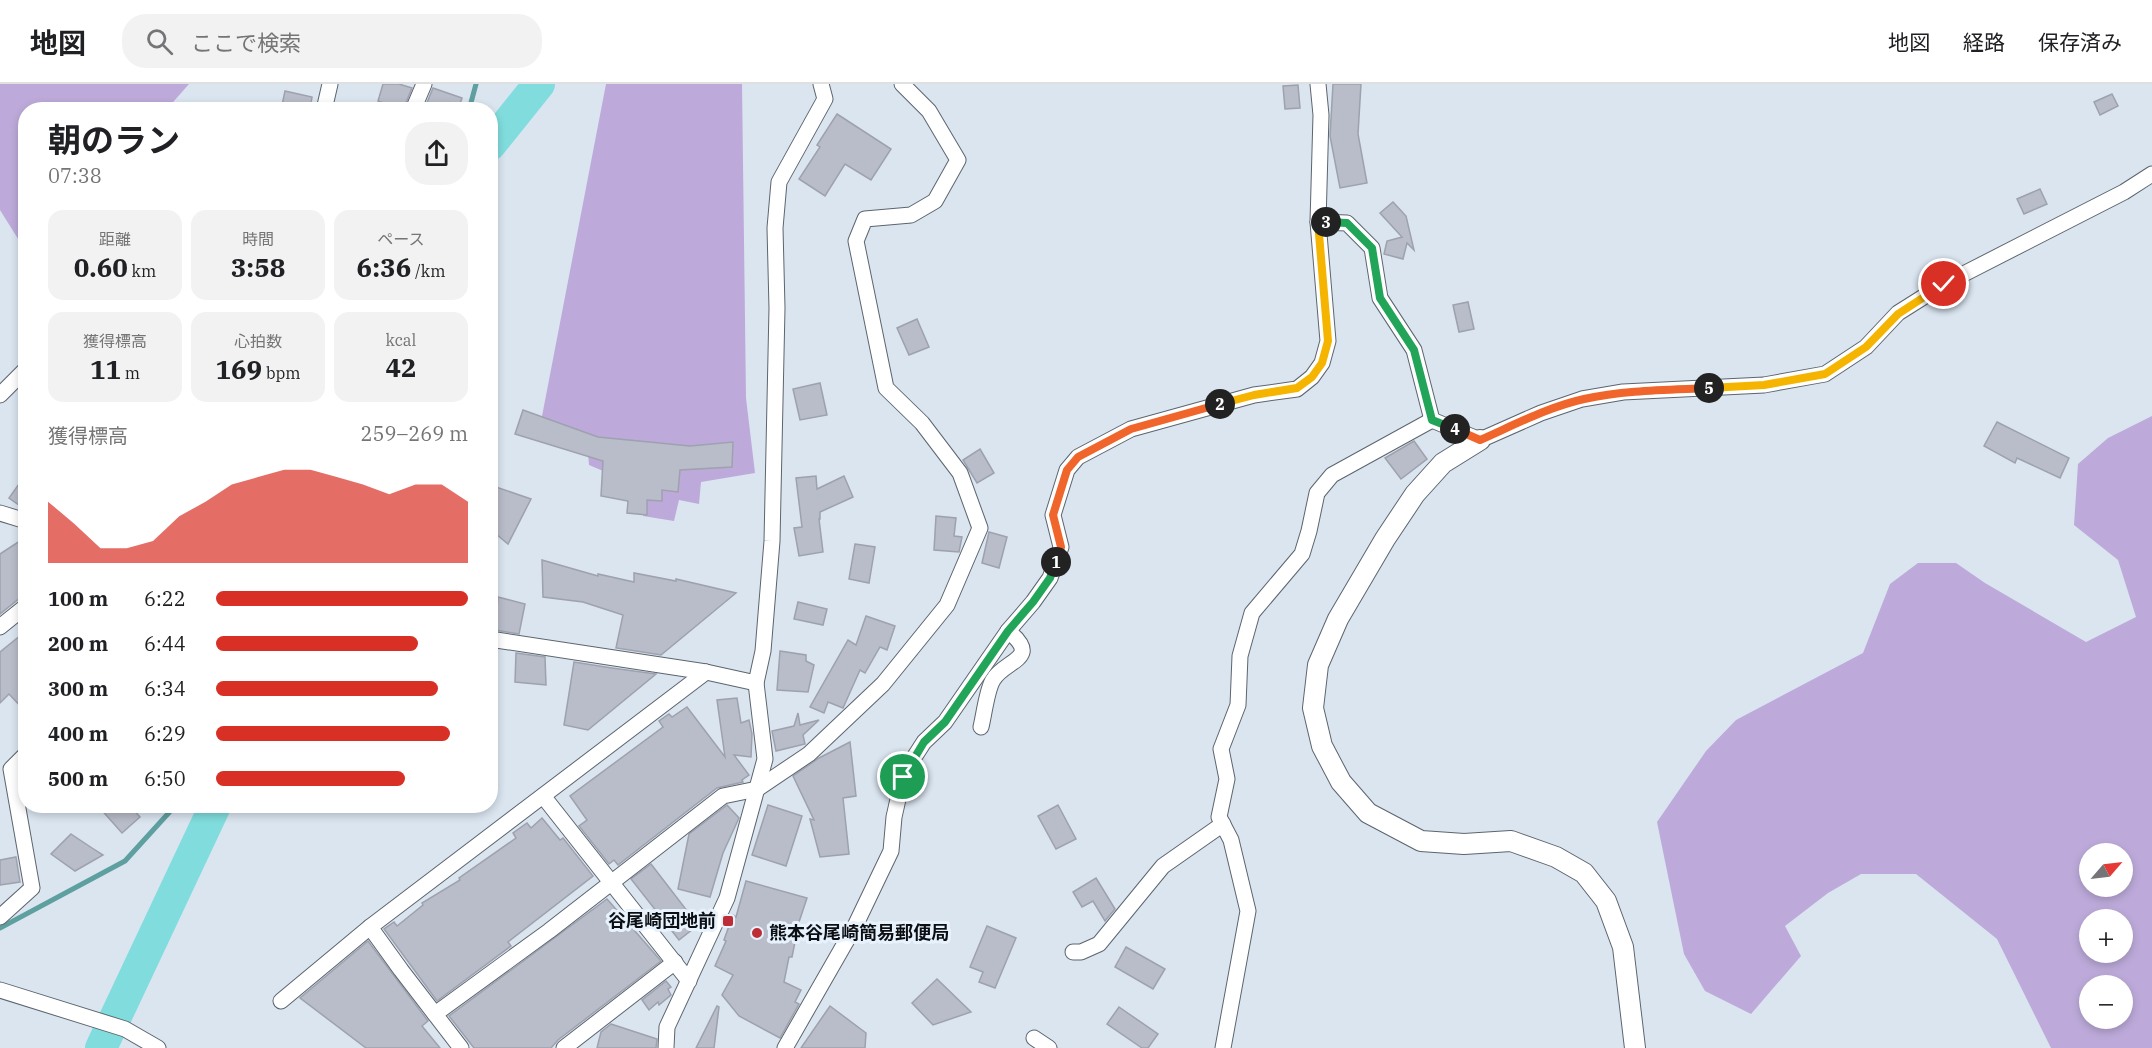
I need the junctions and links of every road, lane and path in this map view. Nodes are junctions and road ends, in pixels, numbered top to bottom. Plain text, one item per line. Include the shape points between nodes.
1 (330, 84) edge
2 (424, 84) edge
3 (820, 84) edge
4 (902, 84) edge
5 (1318, 84) edge
6 (326, 102) edge
7 (416, 102) edge
8 (2152, 174) edge
9 (1318, 222) junction
10 (18, 378) edge
11 (0, 395) edge
12 (1432, 420) junction
13 (1480, 440) junction
14 (0, 513) edge
15 (18, 519) edge
16 (18, 612) edge
17 (0, 627) edge
18 (1008, 631) junction
19 (498, 640) edge
20 (706, 672) junction
21 (756, 683) junction
22 (981, 727) dead end
23 (18, 762) edge
24 (757, 789) junction
25 (543, 796) junction
26 (18, 812) edge
27 (18, 813) edge
28 (1223, 824) junction
29 (611, 883) junction
30 (0, 917) edge
31 (370, 927) junction
32 (1073, 952) dead end
33 (675, 962) junction
34 (689, 981) junction
35 (0, 990) edge
36 (281, 1001) dead end
37 (435, 1014) junction
38 (1034, 1038) dead end
39 (158, 1048) edge
40 (462, 1048) edge
41 (564, 1048) edge
42 (666, 1048) edge
43 (785, 1048) edge
44 (1049, 1048) edge
45 (1222, 1048) edge
46 (1635, 1048) edge

1 - 6 street
2 - 7 street
3 - 21 street via 825,99 779,183 775,228 772,541 763,651
4 - 24 street via 929,111 958,160 935,201 911,215 866,219 856,240 886,388 922,423 960,473 980,528 947,605 883,684 809,754
5 - 9 street
8 - 13 street via 1944,284 1898,314 1866,347 1825,374 1764,385 1623,392 1582,399
9 - 12 street via 1347,223 1372,248 1380,298 1414,350
9 - 18 street via 1328,341 1322,363 1312,377 1297,388 1254,395 1131,429 1078,457 1067,470 1053,515 1061,547 1050,578
10 - 11 street
12 - 13 street
12 - 28 street via 1332,475 1317,493 1302,554 1252,613 1240,657 1238,705 1221,749 1227,779 1219,816
13 - 46 street via 1443,463 1415,494 1338,619 1318,665 1313,708 1322,746 1341,782 1368,813 1421,841 1511,841 1556,857 1584,873 1606,901 1623,947
14 - 15 street
16 - 17 street
18 - 22 street via 1018,640 1020,658 993,679
18 - 43 street via 945,722 924,742 903,777 891,851
19 - 20 street
20 - 21 street
20 - 25 street
21 - 24 street via 765,759
23 - 26 street via 10,769
24 - 29 street via 723,796
24 - 34 street via 727,898
25 - 29 street
25 - 31 street
27 - 30 street via 32,888
28 - 32 street via 1163,866 1099,944
28 - 45 street via 1231,840 1248,910
29 - 33 street
29 - 37 street
31 - 36 street
31 - 37 street
33 - 34 street
33 - 41 street
34 - 42 street via 667,1027
35 - 39 street via 125,1029
37 - 40 street
38 - 44 street

